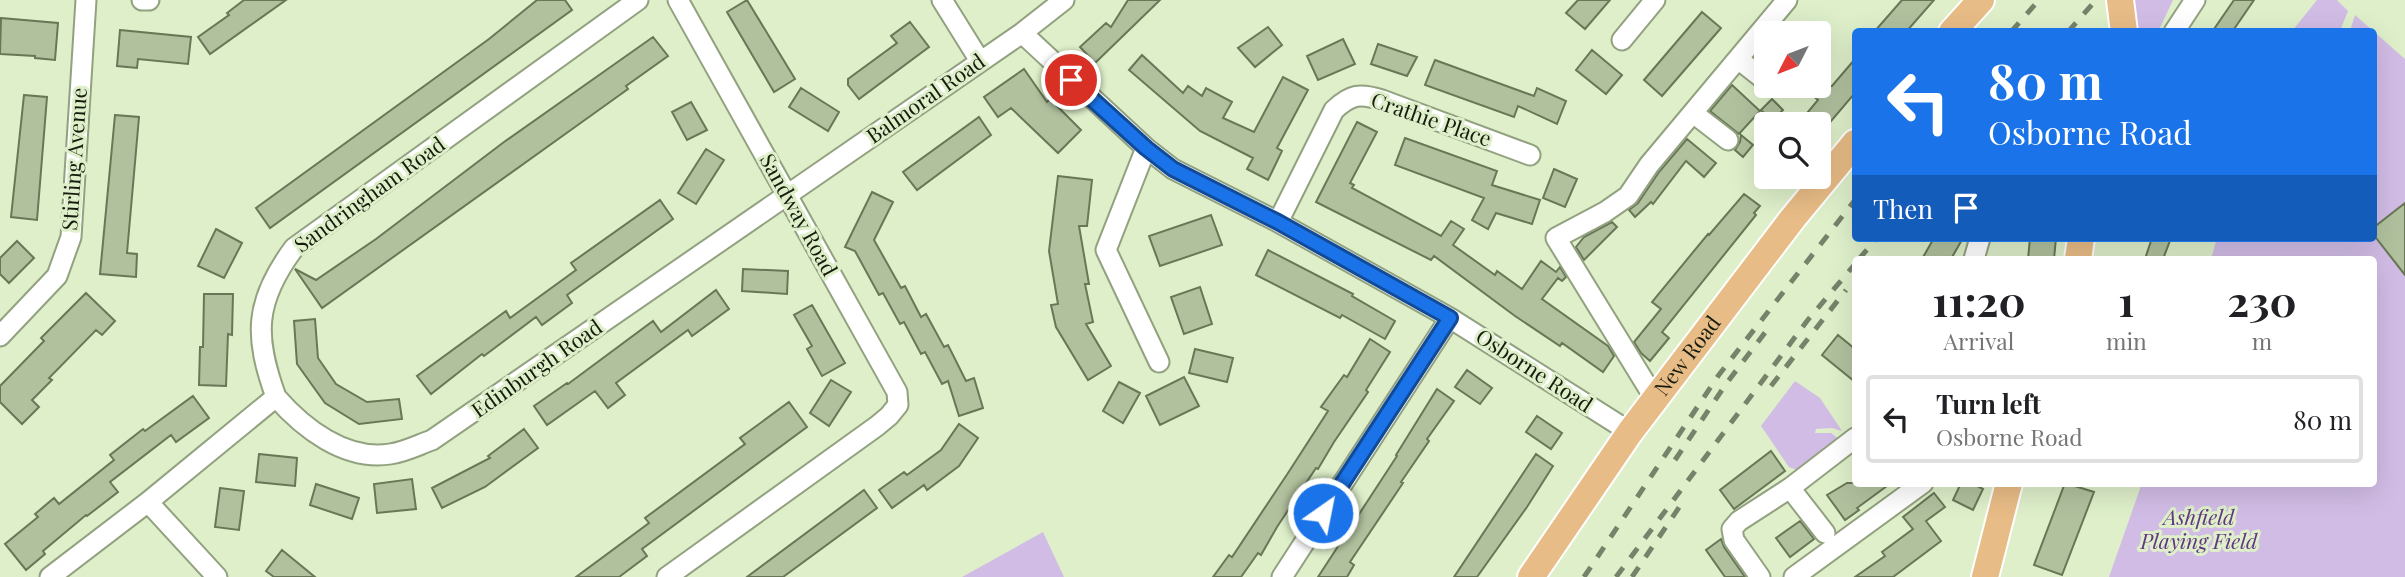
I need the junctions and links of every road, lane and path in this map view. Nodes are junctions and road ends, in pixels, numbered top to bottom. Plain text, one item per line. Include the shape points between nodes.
1 (86, 0) edge
2 (142, 0) edge
3 (149, 0) edge
4 (638, 0) edge
5 (678, 0) edge
6 (942, 0) edge
7 (1064, 0) edge
8 (1655, 0) edge
9 (1787, 0) edge
10 (1981, 0) edge
11 (2120, 0) edge
12 (2195, 0) edge
13 (1956, 28) edge
14 (2124, 28) edge
15 (2177, 28) edge
16 (1022, 33) junction
17 (1622, 40) dead end
18 (1738, 59) junction
19 (980, 61) junction
20 (1754, 72) edge
21 (1693, 113) junction
22 (1728, 140) dead end
23 (1852, 147) edge
24 (1146, 148) junction
25 (1530, 155) dead end
26 (787, 196) junction
27 (1278, 222) junction
28 (1450, 318) junction
29 (0, 336) edge
30 (1158, 362) dead end
31 (276, 397) junction
32 (1655, 399) junction
33 (1630, 432) junction
34 (1852, 440) edge
35 (1918, 487) edge
36 (2008, 487) edge
37 (1790, 488) junction
38 (148, 502) junction
39 (1825, 533) dead end
40 (50, 577) edge
41 (217, 577) edge
42 (667, 577) edge
43 (1282, 577) edge
44 (1531, 577) edge
45 (1760, 577) edge
46 (1794, 577) edge
47 (1985, 577) edge

1 - 29 street, Stirling Avenue via 71,237 57,276
2 - 3 street
4 - 31 street, Sandringham Road via 294,248 274,282 261,321 264,363
5 - 26 street, Sandway Road
6 - 19 street
7 - 16 street, Balmoral Road
8 - 17 street
9 - 18 street
10 - 13 main road
11 - 14 main road
12 - 15 street
16 - 19 street, Balmoral Road
16 - 24 street, Osborne Road
18 - 20 street
18 - 21 street
19 - 26 street, Balmoral Road
21 - 22 street
21 - 32 street via 1628,196 1556,238
23 - 32 main road, New Road
24 - 27 street, Osborne Road via 1173,169
24 - 30 street via 1106,250
25 - 27 street, Crathie Place via 1382,100 1353,97 1334,110
26 - 31 street, Edinburgh Road via 432,440 388,454 369,454 338,445 311,430
26 - 42 street, Sandway Road via 897,392 898,405 877,426
27 - 28 street, Osborne Road
28 - 33 street, Osborne Road
28 - 43 street
31 - 38 street
32 - 33 main road, New Road
33 - 44 main road, New Road
34 - 37 street
35 - 46 street
36 - 47 main road
37 - 39 street
37 - 45 street via 1732,529 1734,540
38 - 40 street
38 - 41 street

